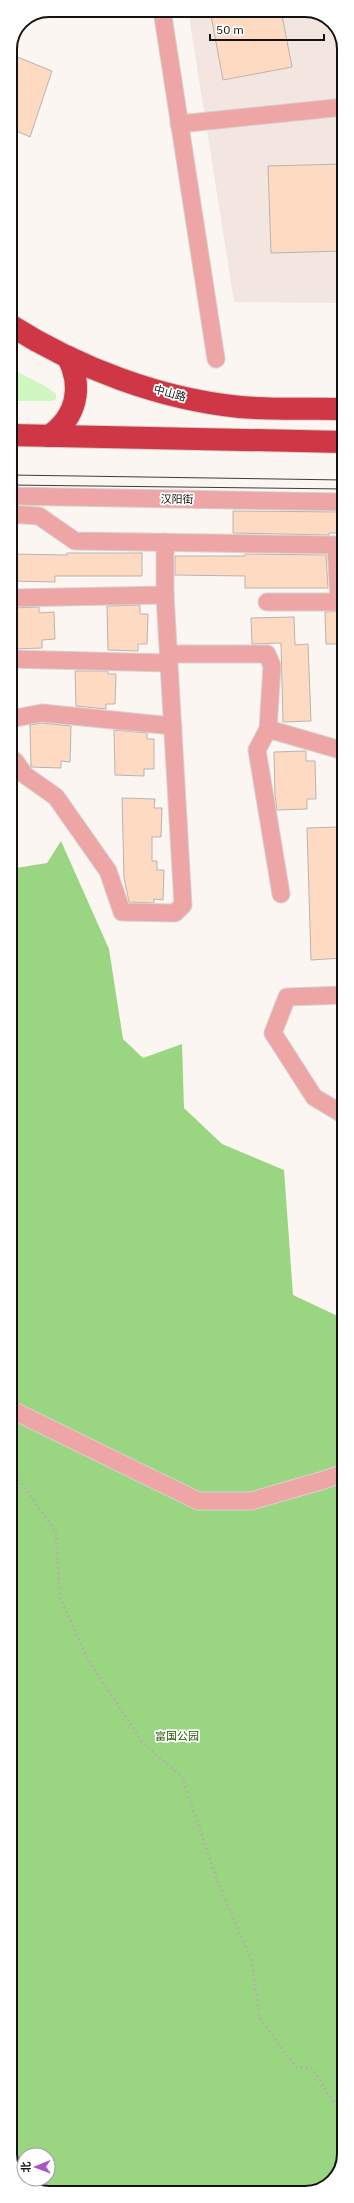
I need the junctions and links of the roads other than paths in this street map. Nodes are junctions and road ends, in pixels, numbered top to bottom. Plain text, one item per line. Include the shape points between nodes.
1 (163, 17) edge
2 (337, 108) edge
3 (179, 124) junction
4 (17, 332) edge
5 (68, 357) junction
6 (216, 359) dead end
7 (337, 409) edge
8 (17, 435) edge
9 (49, 436) junction
10 (337, 442) edge
11 (17, 496) edge
12 (337, 502) edge
13 (17, 514) edge
14 (164, 542) junction
15 (337, 564) edge
16 (165, 595) junction
17 (17, 598) edge
18 (267, 602) dead end
19 (337, 602) edge
20 (17, 659) edge
21 (169, 659) junction
22 (17, 718) edge
23 (172, 726) junction
24 (268, 729) junction
25 (337, 749) edge
26 (17, 764) edge
27 (281, 894) dead end
28 (337, 994) edge
29 (337, 1111) edge
30 (17, 1412) edge
31 (337, 1475) edge

1 - 3 street
2 - 3 street
3 - 6 street
4 - 5 highway, 中山路
5 - 7 highway, 中山路 via 152,388 192,399 241,407
5 - 9 highway via 74,370 74,401 70,415 61,428
8 - 9 highway
9 - 10 highway
11 - 12 street, 汉阳街
13 - 14 street via 39,516 75,540
14 - 15 street via 336,545
14 - 16 street
16 - 17 street
16 - 21 street
18 - 19 street
20 - 21 street
21 - 23 street
21 - 24 street via 267,654 272,666
22 - 23 street via 42,713
23 - 26 street via 183,904 174,913 122,912 108,871 56,797 25,775
24 - 25 street
24 - 27 street via 257,750
28 - 29 street via 287,996 273,1033 314,1097
30 - 31 street via 198,1502 251,1500

